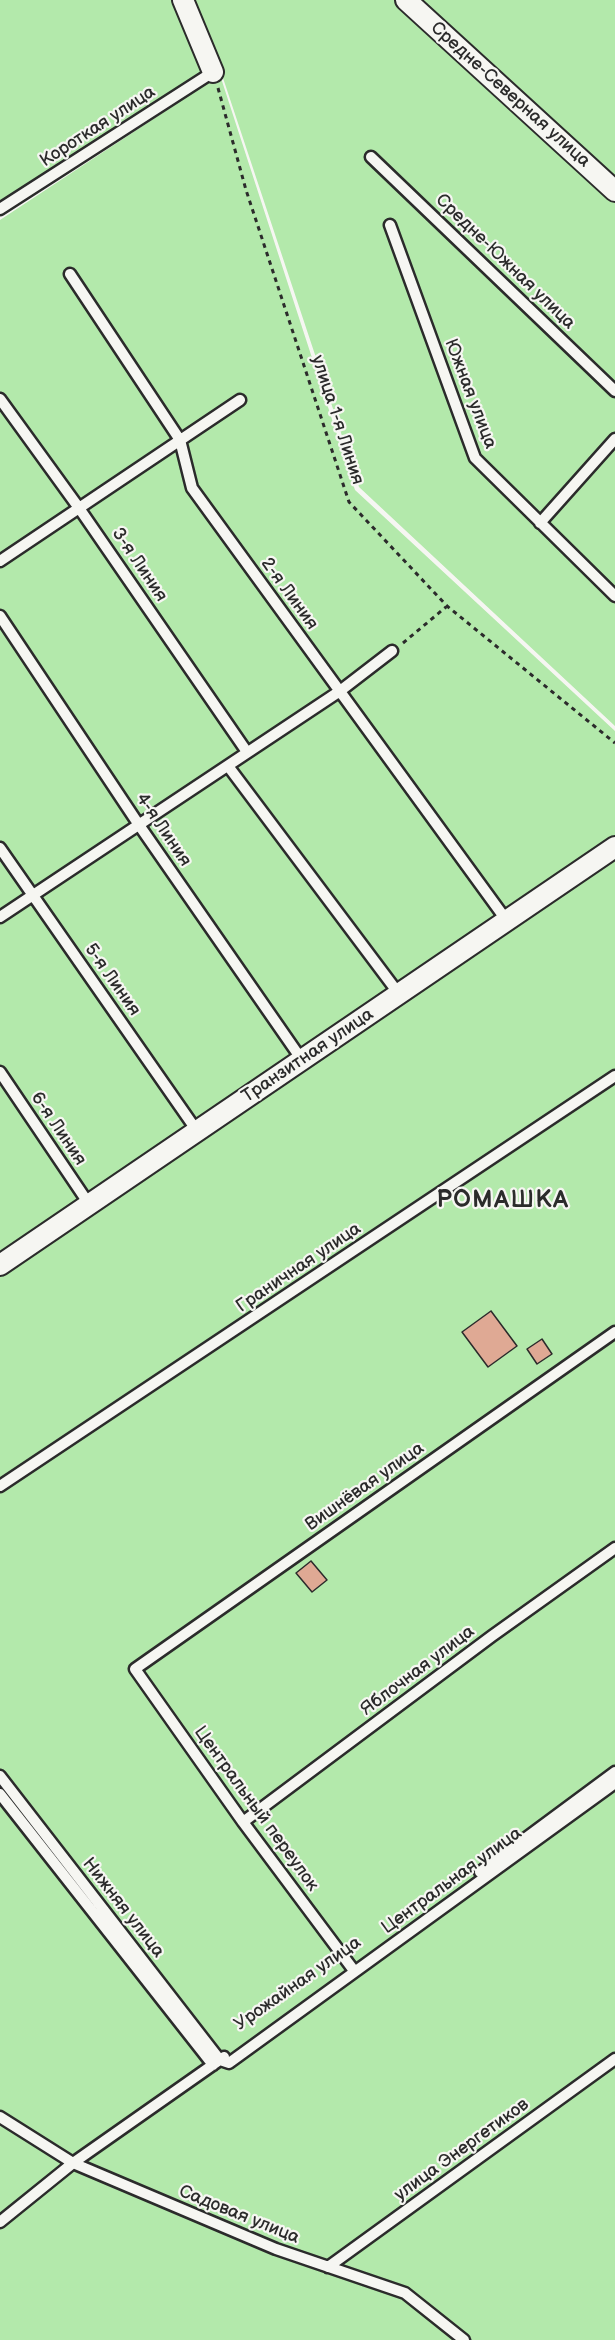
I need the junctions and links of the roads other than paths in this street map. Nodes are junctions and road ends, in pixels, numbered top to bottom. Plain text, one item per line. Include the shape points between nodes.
1 (183, 0) edge
2 (406, 0) edge
3 (213, 72) joint
4 (371, 157) dead end
5 (615, 191) edge
6 (0, 209) edge
7 (390, 225) dead end
8 (70, 274) dead end
9 (615, 391) edge
10 (0, 399) edge
11 (240, 400) dead end
12 (615, 439) edge
13 (180, 440) junction
14 (79, 508) junction
15 (540, 523) junction
16 (0, 561) edge
17 (615, 596) edge
18 (0, 616) edge
19 (392, 651) road end
20 (340, 691) junction
21 (247, 753) junction
22 (228, 766) junction
23 (138, 825) junction
24 (615, 847) edge
25 (0, 848) edge
26 (34, 895) junction
27 (0, 917) edge
28 (507, 921) junction
29 (399, 994) junction
30 (302, 1059) junction
31 (0, 1072) edge
32 (615, 1076) edge
33 (197, 1131) junction
34 (89, 1204) junction
35 (0, 1265) edge
36 (615, 1332) edge
37 (0, 1486) edge
38 (615, 1548) edge
39 (135, 1669) joint
40 (615, 1772) edge
41 (0, 1776) edge
42 (615, 1783) edge
43 (0, 1794) edge
44 (243, 1822) junction
45 (352, 1968) junction
46 (615, 2059) edge
47 (217, 2063) junction
48 (0, 2117) edge
49 (73, 2163) junction
50 (0, 2222) edge
51 (328, 2267) junction
52 (464, 2340) edge

1 - 3 street
2 - 5 street, Средне-Северная улица
3 - 6 lane, Короткая улица
4 - 9 lane, Средне-Южная улица
7 - 15 lane, Южная улица via 475,458
8 - 13 lane, 2-я Линия
10 - 14 lane, 3-я Линия
11 - 13 lane
12 - 15 lane
13 - 14 lane
13 - 20 lane, 2-я Линия via 192,488
14 - 16 lane
14 - 21 lane, 3-я Линия
15 - 17 lane, Южная улица
18 - 23 lane, 4-я Линия
19 - 20 lane
20 - 21 lane
20 - 28 lane, 2-я Линия
21 - 22 lane
22 - 23 lane
22 - 29 lane
23 - 26 lane
23 - 30 lane, 4-я Линия
24 - 28 street, Транзитная улица
25 - 26 lane, 5-я Линия
26 - 27 lane
26 - 33 lane, 5-я Линия
28 - 29 street, Транзитная улица
29 - 30 street, Транзитная улица
30 - 33 street, Транзитная улица
31 - 34 lane, 6-я Линия
32 - 37 lane, Граничная улица
33 - 34 street, Транзитная улица
34 - 35 street, Транзитная улица
36 - 39 lane, Вишнёвая улица
38 - 44 lane, Яблочная улица
39 - 44 lane, Центральный переулок
40 - 45 lane, Урожайная улица
41 - 47 lane, Нижняя улица
42 - 47 lane, Центральная улица via 229,2063
43 - 47 lane
44 - 45 lane, Центральный переулок
45 - 47 lane, Урожайная улица
46 - 51 lane, улица Энергетиков
47 - 49 lane, Урожайная улица
48 - 49 lane, Садовая улица
49 - 50 lane, Урожайная улица
49 - 51 lane, Садовая улица
51 - 52 lane, Садовая улица via 405,2293

